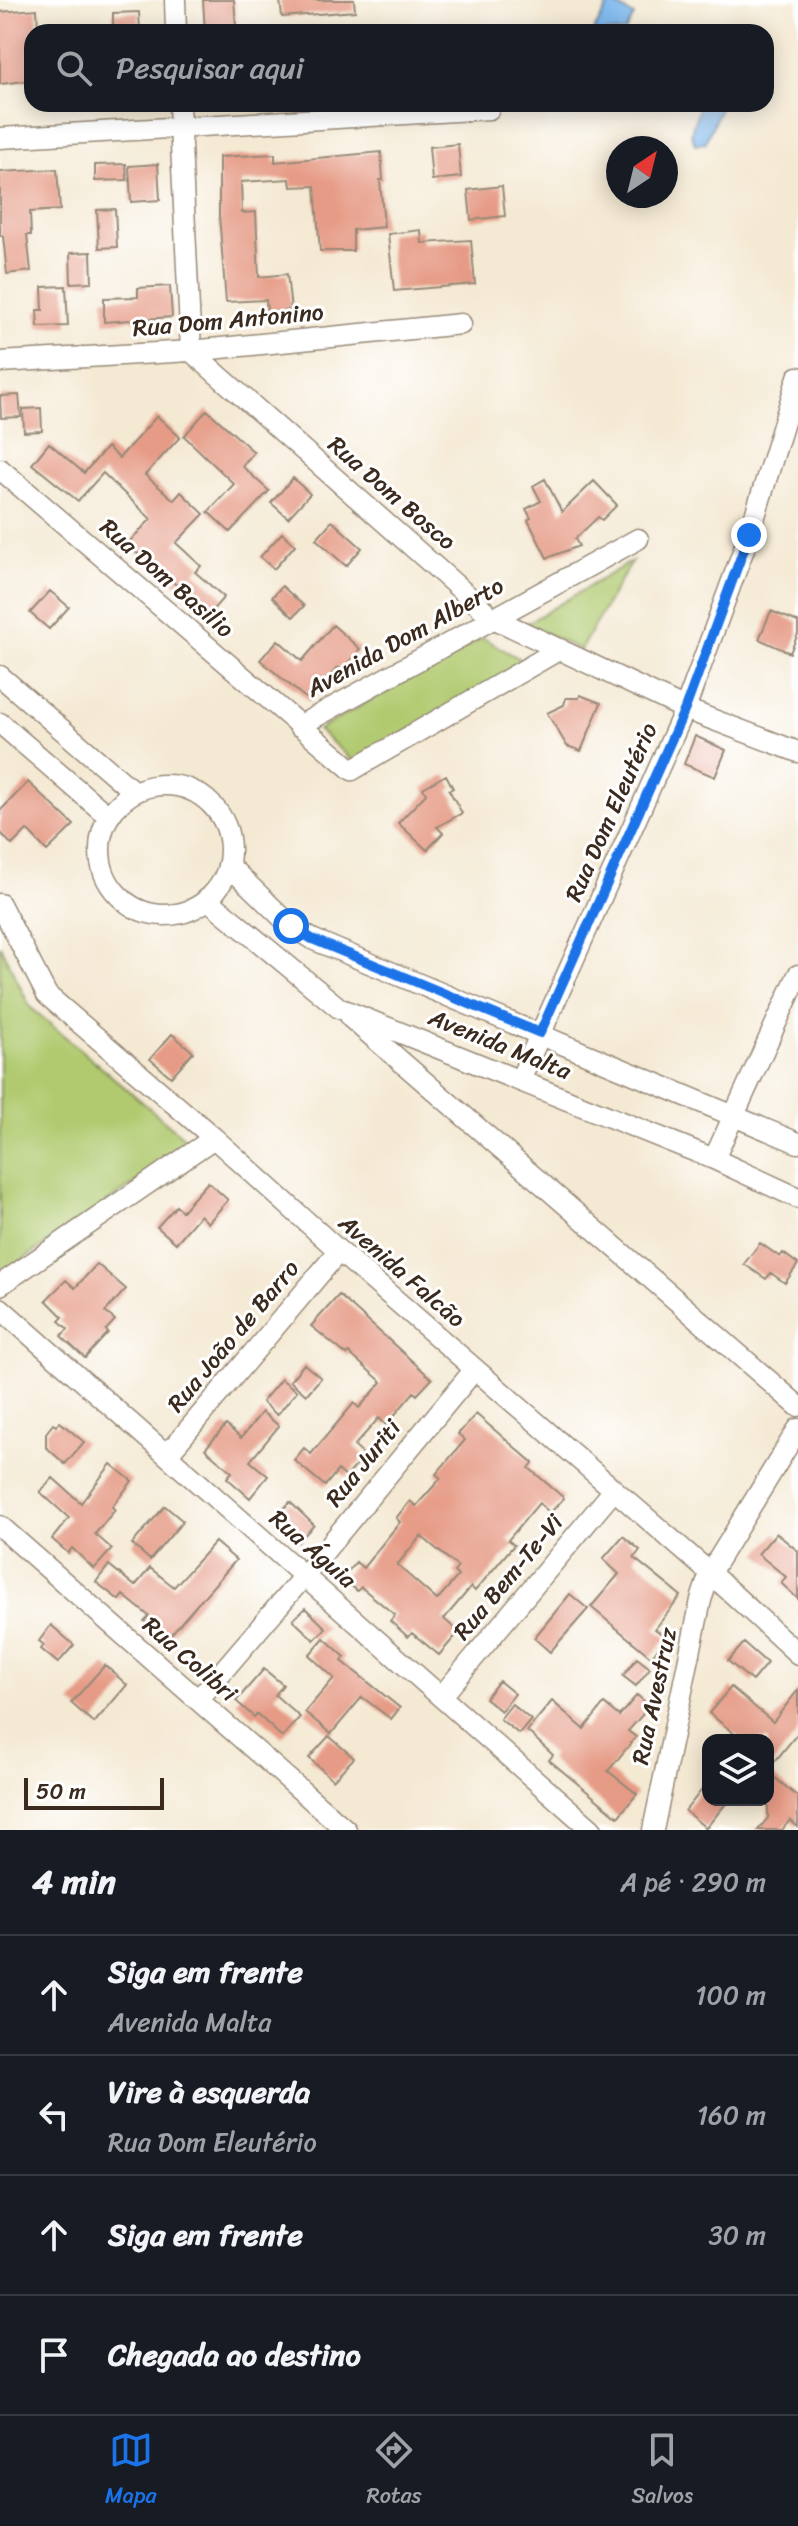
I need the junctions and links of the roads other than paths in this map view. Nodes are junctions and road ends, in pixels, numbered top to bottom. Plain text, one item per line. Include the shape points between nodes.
1 (175, 0) edge
2 (176, 24) edge
3 (179, 112) edge
4 (438, 112) edge
5 (180, 127) junction
6 (0, 138) edge
7 (461, 324) dead end
8 (191, 351) junction
9 (0, 362) edge
10 (798, 377) edge
11 (0, 469) edge
12 (638, 539) dead end
13 (493, 618) junction
14 (560, 649) junction
15 (0, 676) edge
16 (685, 709) junction
17 (0, 723) edge
18 (299, 726) junction
19 (798, 752) edge
20 (134, 792) junction
21 (108, 816) junction
22 (228, 865) junction
23 (207, 899) junction
24 (0, 904) edge
25 (798, 975) edge
26 (339, 1008) junction
27 (540, 1033) junction
28 (520, 1080) junction
29 (734, 1115) junction
30 (214, 1138) junction
31 (798, 1143) edge
32 (714, 1159) junction
33 (798, 1198) edge
34 (339, 1251) junction
35 (0, 1285) edge
36 (0, 1308) edge
37 (475, 1369) junction
38 (798, 1406) edge
39 (798, 1429) edge
40 (167, 1455) junction
41 (614, 1490) junction
42 (0, 1526) edge
43 (710, 1573) junction
44 (304, 1576) junction
45 (798, 1654) edge
46 (441, 1697) junction
47 (198, 1700) junction
48 (346, 1830) edge
49 (592, 1830) edge
50 (653, 1830) edge

1 - 2 street
3 - 5 street
4 - 5 street
5 - 6 street
5 - 8 street
7 - 8 street, Rua Dom Antonino
8 - 9 street, Rua Dom Antonino
8 - 13 street, Rua Dom Bosco
10 - 16 street, Rua Dom Eleutério via 749,535
11 - 18 street, Rua Dom Basilio
12 - 13 street, Avenida Dom Alberto
13 - 14 street, Rua Dom Bosco
13 - 18 street, Avenida Dom Alberto
14 - 16 street, Rua Dom Bosco
14 - 18 street, Avenida Dom Alberto via 352,770
15 - 20 street
16 - 19 street, Rua Dom Bosco
16 - 27 street, Rua Dom Eleutério
17 - 21 street
20 - 21 street
20 - 22 street via 174,785 210,803 229,838
21 - 23 street via 100,843 103,871 129,904 169,915
22 - 23 street
22 - 27 street, Avenida Malta via 291,926 312,939
23 - 26 street, Avenida Malta
24 - 30 street, Avenida Falcão via 47,995
25 - 29 street
26 - 28 street, Avenida Malta
26 - 38 street
27 - 28 street, Rua Dom Eleutério
27 - 29 street, Avenida Malta
28 - 32 street, Avenida Malta
29 - 31 street, Avenida Malta
29 - 32 street
30 - 34 street, Avenida Falcão
30 - 35 street
32 - 33 street, Avenida Malta
34 - 37 street, Avenida Falcão
34 - 40 street, Rua João de Barro
36 - 40 street, Rua Águia
37 - 41 street, Avenida Falcão
37 - 44 street, Rua Juriti
39 - 43 street, Rua Avestruz
40 - 44 street, Rua Águia
41 - 43 street, Avenida Falcão
41 - 46 street, Rua Bem-Te-Vi
42 - 47 street, Rua Colibri
43 - 45 street, Avenida Falcão
43 - 50 street, Rua Avestruz
44 - 46 street, Rua Águia
44 - 47 street, Rua Juriti
46 - 49 street, Rua Águia
47 - 48 street, Rua Colibri

